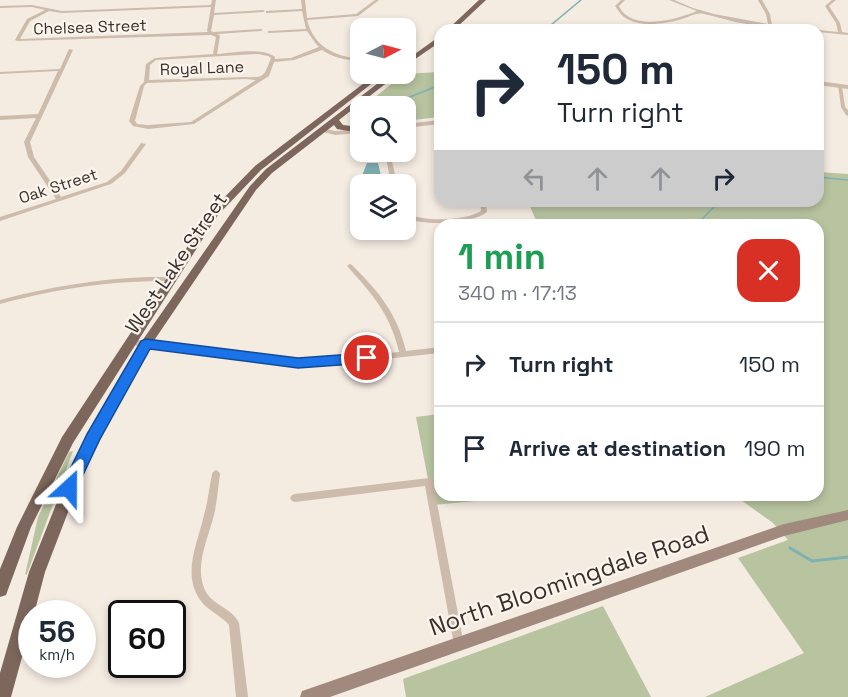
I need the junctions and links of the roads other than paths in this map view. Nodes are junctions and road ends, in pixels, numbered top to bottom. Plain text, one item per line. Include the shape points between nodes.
1 (214, 0) edge
2 (303, 0) edge
3 (377, 0) edge
4 (483, 0) edge
5 (623, 0) edge
6 (684, 0) edge
7 (760, 0) edge
8 (834, 0) edge
9 (673, 1) edge
10 (213, 6) junction
11 (0, 7) edge
12 (49, 9) junction
13 (304, 10) junction
14 (699, 12) junction
15 (212, 14) junction
16 (464, 16) junction
17 (305, 19) junction
18 (448, 24) edge
19 (458, 24) edge
20 (770, 24) joint
21 (261, 30) dead end
22 (309, 30) junction
23 (824, 31) edge
24 (269, 32) dead end
25 (211, 33) junction
26 (840, 33) junction
27 (434, 34) edge
28 (848, 34) edge
29 (434, 42) edge
30 (322, 48) junction
31 (416, 48) edge
32 (71, 50) dead end
33 (215, 55) junction
34 (416, 56) edge
35 (350, 59) edge
36 (273, 61) junction
37 (60, 70) junction
38 (0, 72) edge
39 (260, 79) junction
40 (146, 82) junction
41 (368, 84) edge
42 (381, 84) edge
43 (824, 84) edge
44 (840, 86) junction
45 (848, 87) edge
46 (848, 114) edge
47 (38, 116) junction
48 (0, 118) edge
49 (335, 120) junction
50 (434, 123) edge
51 (416, 125) edge
52 (315, 129) junction
53 (350, 129) edge
54 (350, 132) edge
55 (143, 144) dead end
56 (60, 200) junction
57 (484, 207) edge
58 (0, 219) edge
59 (455, 219) edge
60 (416, 220) edge
61 (434, 220) edge
62 (350, 266) dead end
63 (171, 279) junction
64 (0, 302) edge
65 (138, 343) junction
66 (434, 351) edge
67 (403, 354) junction
68 (216, 474) dead end
69 (295, 498) dead end
70 (848, 515) edge
71 (1, 586) edge
72 (459, 645) junction
73 (2, 697) edge
74 (243, 697) edge
75 (308, 697) edge

1 - 10 street, Royal Lane
2 - 13 street
3 - 17 street via 357,15
4 - 16 main road
5 - 14 street via 618,9 637,22 678,20
6 - 9 street
7 - 20 street
8 - 26 street via 827,6
9 - 14 street
10 - 12 street via 62,12
10 - 15 street, Royal Lane
11 - 12 street
12 - 25 street, Chelsea Street via 28,20 17,40
13 - 15 street
13 - 17 street
14 - 20 street
15 - 25 street, Royal Lane
16 - 18 main road
16 - 19 main road
17 - 22 street
21 - 25 street, Royal Lane
22 - 24 street
22 - 30 street
23 - 26 street
25 - 33 street, Royal Lane via 218,36
26 - 28 street
27 - 31 main road
29 - 34 main road
30 - 35 street via 327,54
30 - 36 street
32 - 37 street
33 - 36 street, Royal Lane via 263,54
33 - 40 street, Royal Lane via 155,59 148,65
36 - 39 street, Royal Lane via 270,71
37 - 38 street
37 - 47 street
39 - 40 street, Royal Lane
39 - 40 street via 192,123 148,127 132,121
41 - 52 main road, West Lake Street
42 - 49 main road, West Lake Street
43 - 44 street
44 - 45 street
44 - 46 street
47 - 48 street
47 - 56 street via 29,136 28,152
49 - 52 main road, West Lake Street
49 - 53 main road via 340,127
50 - 51 street
52 - 54 street
52 - 63 main road, West Lake Street via 258,168 214,213
52 - 65 main road, West Lake Street via 254,188
55 - 56 street, Oak Street via 123,172 109,183
56 - 58 street, Oak Street
57 - 59 street via 484,213 473,218
60 - 61 street
62 - 67 street via 389,310
63 - 64 street via 88,282
63 - 65 main road, West Lake Street
65 - 67 street via 298,363
65 - 71 main road, West Lake Street via 67,441 43,485
65 - 73 main road, West Lake Street via 62,504
66 - 67 street
68 - 74 street via 198,549 199,585 208,603 234,623
69 - 72 street via 429,482
70 - 72 main road, North Bloomingdale Road via 784,530
72 - 75 main road, North Bloomingdale Road

